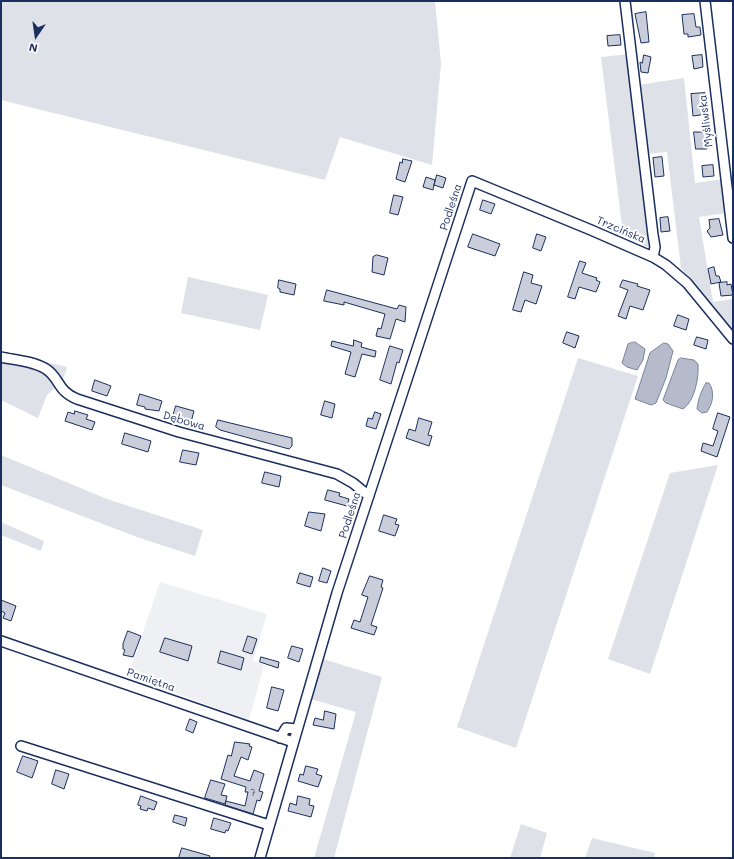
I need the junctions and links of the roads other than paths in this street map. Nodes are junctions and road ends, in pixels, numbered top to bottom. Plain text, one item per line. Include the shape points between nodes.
1 (625, 1) edge
2 (705, 1) edge
3 (472, 181) joint
4 (733, 238) edge
5 (653, 257) junction
6 (733, 339) edge
7 (1, 357) edge
8 (369, 496) junction
9 (1, 642) edge
10 (297, 729) junction
11 (280, 738) junction
12 (293, 742) junction
13 (21, 746) dead end
14 (269, 825) junction
15 (260, 858) edge

1 - 5 street via 655,247
2 - 4 street, Myśliwska
3 - 5 street, Trzcińska
3 - 8 street, Podleśna
5 - 6 street, Trzcińska via 677,272
7 - 8 street, Dębowa via 46,369 62,391 77,399 179,432 337,474
8 - 10 street, Podleśna
9 - 11 street, Pamiętna
10 - 11 street via 286,728
10 - 12 street, Podleśna
11 - 12 street, Pamiętna
12 - 14 street, Podleśna
13 - 14 street
14 - 15 street, Podleśna

